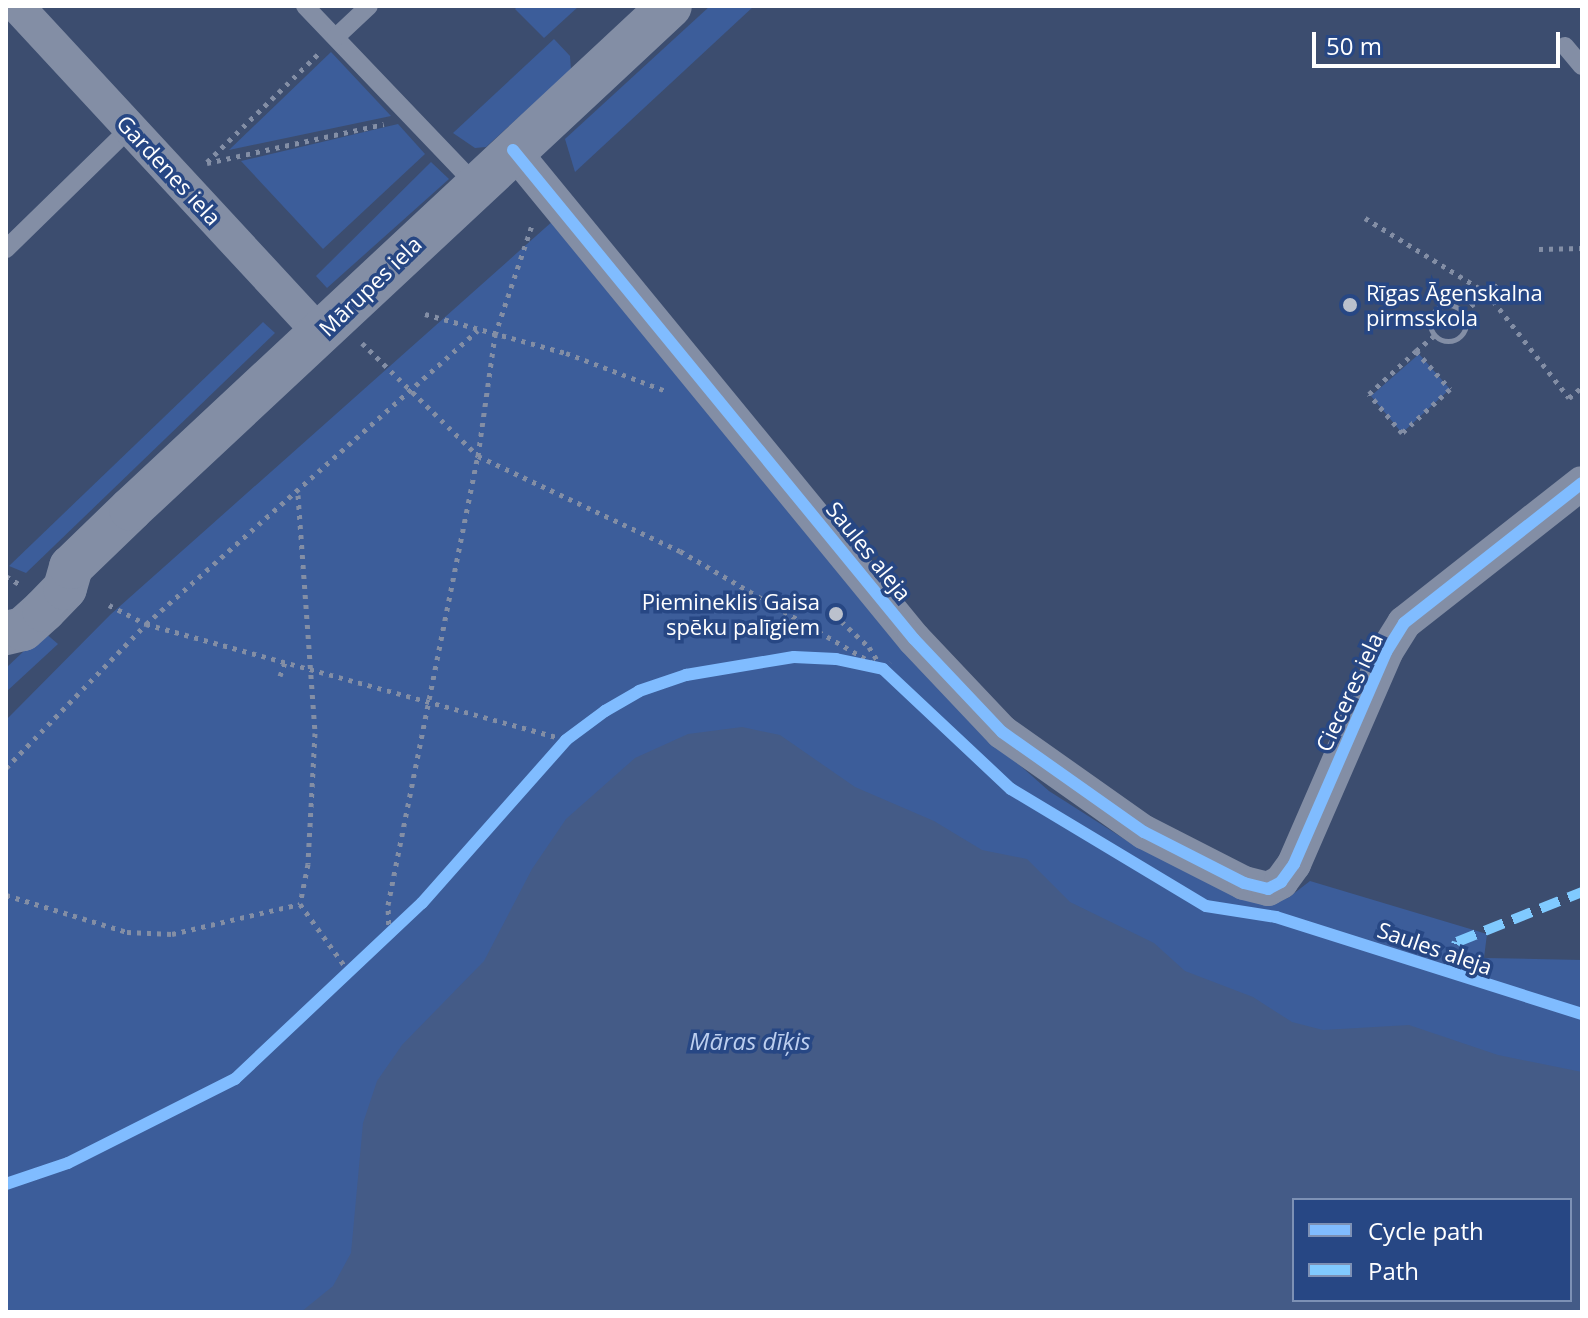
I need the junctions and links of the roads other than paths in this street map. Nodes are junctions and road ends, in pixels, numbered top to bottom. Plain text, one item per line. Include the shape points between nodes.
1 (305, 6) edge
2 (369, 6) edge
3 (670, 6) edge
4 (16, 12) edge
5 (336, 37) junction
6 (1565, 46) dead end
7 (1582, 66) edge
8 (130, 128) junction
9 (513, 150) junction
10 (476, 185) junction
11 (6, 249) edge
12 (330, 326) junction
13 (1582, 483) edge
14 (71, 567) junction
15 (6, 624) edge
16 (6, 633) edge
17 (1268, 889) joint

1 - 5 lane
2 - 5 lane
3 - 9 street, Mārupes iela
4 - 8 street, Gardenes iela
5 - 10 lane
6 - 7 lane
8 - 11 lane
8 - 12 street, Gardenes iela
9 - 10 street, Mārupes iela
9 - 17 street, Saules aleja via 914,639 1002,732 1144,832 1244,883
10 - 12 street, Mārupes iela
12 - 14 street, Mārupes iela
13 - 17 street, Cieceres iela via 1404,623 1386,652 1294,864
14 - 15 street, Mārupes iela via 50,572 11,608
14 - 16 street, Mārupes iela via 65,588 44,610 23,629

